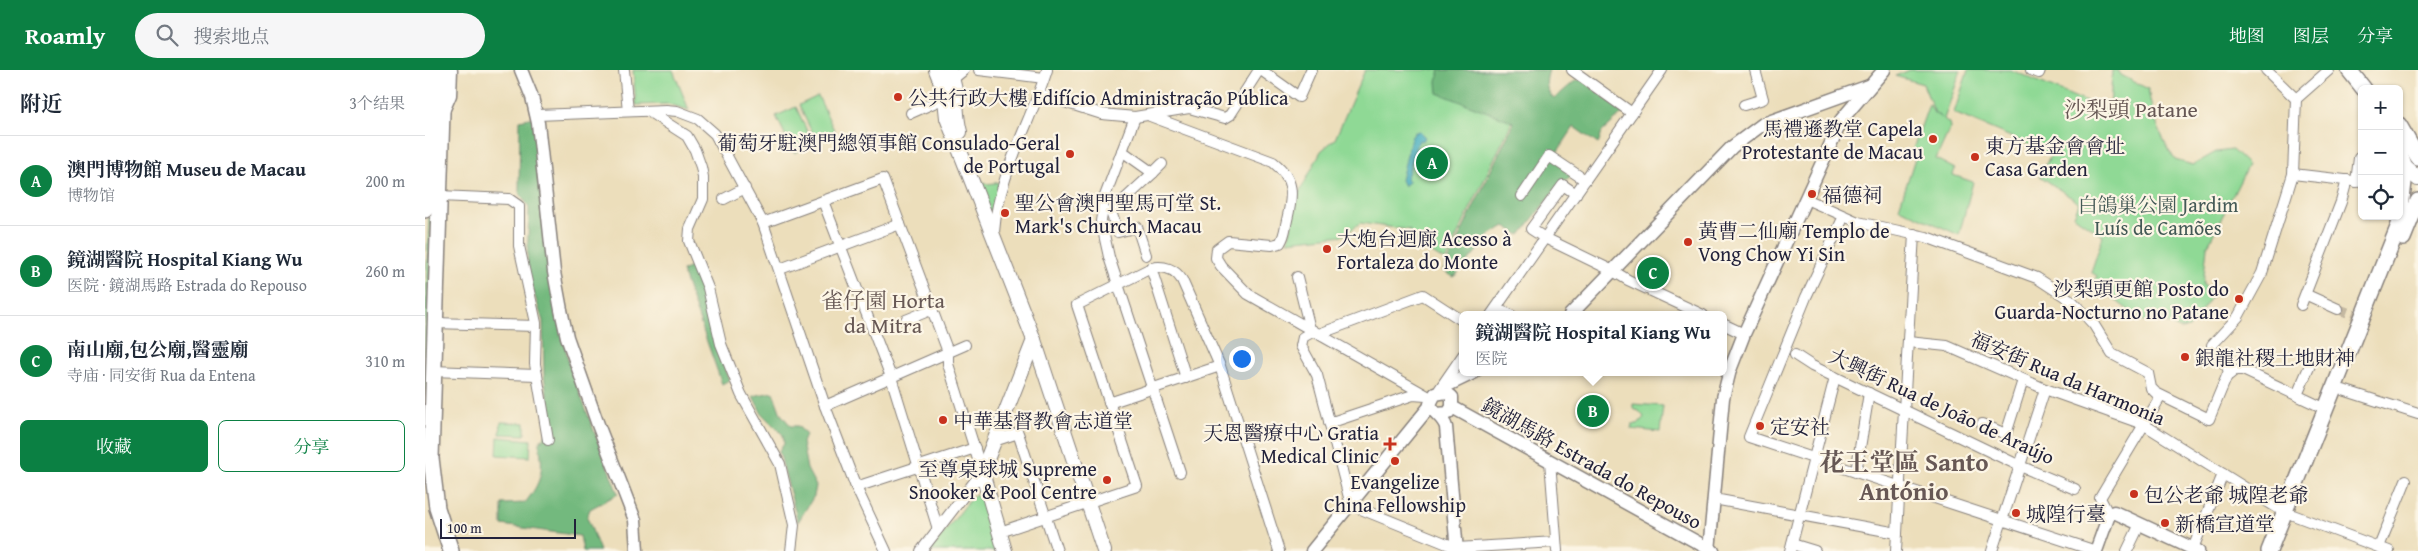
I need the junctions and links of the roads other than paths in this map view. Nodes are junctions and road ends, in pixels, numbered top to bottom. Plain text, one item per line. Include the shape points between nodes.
1 (430, 70) edge
2 (442, 70) edge
3 (451, 70) edge
4 (521, 70) edge
5 (625, 70) edge
6 (936, 70) edge
7 (979, 70) edge
8 (1260, 70) edge
9 (1311, 70) edge
10 (1572, 70) edge
11 (1662, 70) edge
12 (1755, 70) edge
13 (1884, 70) edge
14 (2031, 70) edge
15 (2040, 70) edge
16 (2265, 70) edge
17 (2329, 70) edge
18 (2349, 70) edge
19 (2361, 70) edge
20 (955, 73) edge
21 (1045, 74) edge
22 (1871, 85) junction
23 (2361, 85) edge
24 (2372, 85) edge
25 (1039, 94) junction
26 (945, 98) junction
27 (2296, 99) junction
28 (1831, 100) junction
29 (1744, 105) dead end
30 (647, 110) junction
31 (628, 111) junction
32 (443, 112) junction
33 (911, 113) dead end
34 (1632, 113) junction
35 (537, 115) junction
36 (1149, 116) junction
37 (1135, 117) junction
38 (1842, 119) junction
39 (2402, 130) edge
40 (426, 134) edge
41 (1122, 151) junction
42 (2418, 158) edge
43 (2403, 162) edge
44 (1161, 164) dead end
45 (2358, 164) edge
46 (1153, 173) junction
47 (2293, 174) junction
48 (2418, 179) edge
49 (1585, 180) junction
50 (2355, 181) edge
51 (425, 185) edge
52 (745, 188) junction
53 (1576, 194) junction
54 (439, 196) junction
55 (1522, 196) dead end
56 (980, 198) junction
57 (724, 199) dead end
58 (1806, 199) junction
59 (823, 201) junction
60 (2418, 201) edge
61 (425, 210) edge
62 (1844, 216) junction
63 (2399, 220) edge
64 (763, 223) junction
65 (900, 224) junction
66 (993, 234) junction
67 (1914, 234) junction
68 (1545, 238) junction
69 (841, 246) junction
70 (1146, 255) dead end
71 (1151, 268) junction
72 (780, 269) junction
73 (1613, 270) junction
74 (1297, 277) dead end
75 (1118, 284) junction
76 (2307, 295) junction
77 (2301, 305) dead end
78 (933, 309) junction
79 (2338, 309) tunnel mouth
80 (1494, 311) edge
81 (1574, 311) edge
82 (1694, 311) edge
83 (1459, 318) edge
84 (906, 320) dead end
85 (435, 323) junction
86 (536, 326) junction
87 (1727, 326) edge
88 (1314, 331) junction
89 (1744, 334) junction
90 (1034, 340) junction
91 (1908, 342) junction
92 (965, 345) dead end
93 (949, 352) junction
94 (1795, 355) dead end
95 (1459, 361) edge
96 (1025, 363) junction
97 (1042, 365) junction
98 (2310, 365) dead end
99 (1220, 366) junction
100 (537, 375) junction
101 (2229, 375) junction
102 (1467, 376) edge
103 (433, 377) junction
104 (891, 377) junction
105 (1835, 377) junction
106 (1186, 378) junction
107 (2023, 380) junction
108 (1152, 389) junction
109 (2045, 390) junction
110 (2343, 390) junction
111 (1869, 394) junction
112 (2297, 395) junction
113 (2161, 396) junction
114 (1434, 400) junction
115 (1109, 403) junction
116 (825, 406) junction
117 (1452, 407) junction
118 (2326, 409) junction
119 (1904, 411) junction
120 (2418, 414) edge
121 (1471, 418) junction
122 (425, 420) edge
123 (1329, 423) junction
124 (1982, 424) dead end
125 (2143, 424) junction
126 (1447, 432) junction
127 (548, 440) dead end
128 (994, 441) junction
129 (975, 448) junction
130 (1814, 459) junction
131 (1550, 461) junction
132 (919, 466) junction
133 (2020, 466) junction
134 (982, 472) junction
135 (1180, 472) dead end
136 (1856, 472) junction
137 (2223, 474) junction
138 (2406, 480) dead end
139 (856, 487) junction
140 (1900, 487) junction
141 (2075, 489) dead end
142 (1714, 499) junction
143 (1088, 503) junction
144 (1351, 503) junction
145 (425, 514) edge
146 (2289, 514) junction
147 (1799, 515) junction
148 (2109, 515) junction
149 (1046, 516) junction
150 (2002, 520) junction
151 (2140, 524) junction
152 (441, 525) junction
153 (938, 529) junction
154 (1000, 532) junction
155 (1897, 533) junction
156 (1557, 546) edge
157 (1791, 548) edge
158 (2384, 549) edge
159 (1457, 550) edge
160 (1710, 550) edge
161 (2194, 550) edge
162 (451, 551) edge
163 (637, 551) edge
164 (791, 551) edge
165 (886, 551) edge
166 (921, 551) edge
167 (1005, 551) edge
168 (1057, 551) edge
169 (1104, 551) edge
170 (1279, 551) edge
171 (1312, 551) edge
172 (1815, 551) edge
173 (1897, 551) edge
174 (1992, 551) edge
175 (2096, 551) edge
176 (2127, 551) edge
177 (2269, 551) edge
178 (2279, 551) edge

1 - 40 main road
2 - 32 main road
3 - 32 street via 450,95
4 - 35 street
5 - 31 street
6 - 26 main road
7 - 21 street
8 - 9 street via 1299,97
8 - 36 street via 1227,117 1189,108
10 - 34 street
11 - 34 street
12 - 29 street via 1763,98
13 - 22 street
14 - 15 street via 2039,73
16 - 27 street
17 - 27 street
18 - 23 main road
19 - 24 main road
20 - 56 main road via 957,120
21 - 25 street
22 - 28 street
22 - 38 street
25 - 37 street via 1102,114
25 - 66 street via 1003,188
26 - 33 street
26 - 56 main road via 947,118
27 - 47 street
28 - 38 street
28 - 73 street via 1763,124 1750,133
30 - 31 street
30 - 52 street via 677,111 707,126 721,143
30 - 164 street via 687,136 701,167 703,200 690,229 689,241 708,288 721,344 741,394 780,464 794,525
31 - 35 street
32 - 54 main road
34 - 49 street
35 - 163 street via 554,272 567,337 635,520
36 - 37 street
36 - 88 street via 1273,162 1284,174 1292,196 1280,242 1272,245 1229,241 1217,249 1218,262 1248,294
37 - 41 street
38 - 58 street
39 - 42 main road
40 - 51 main road
41 - 46 street
41 - 75 street via 1105,196 1101,221 1104,242
43 - 48 main road
44 - 46 street
45 - 50 street
46 - 70 street via 1111,212 1118,232 1137,227
47 - 50 street
47 - 101 street via 2262,273 2237,317 2213,341 2211,349 2228,368
49 - 53 street
49 - 55 street via 1549,156
50 - 76 street via 2341,202
51 - 61 main road
52 - 57 street
52 - 64 street
53 - 68 street
53 - 68 street via 1563,185 1531,229
54 - 85 main road
54 - 86 street via 509,198 517,202 520,210 519,246
56 - 66 main road
58 - 62 street
58 - 89 street
59 - 64 street
59 - 65 street via 883,179
59 - 69 street
60 - 110 main road
62 - 67 street via 1871,226
62 - 130 street via 1799,314 1749,437
63 - 118 main road
64 - 72 street
65 - 69 street
65 - 78 street
66 - 90 main road
67 - 91 street
67 - 113 street via 2037,278 2072,301 2094,325 2112,354 2148,374 2151,388
68 - 73 street
68 - 80 street
69 - 72 street
69 - 104 street
71 - 75 street
71 - 99 street via 1169,268 1180,277
71 - 106 street
72 - 116 street
73 - 81 street
73 - 82 street
74 - 88 street
75 - 108 street
75 - 115 street via 1077,305
76 - 77 street
76 - 79 street
78 - 84 street
78 - 93 street
83 - 88 street via 1423,295
85 - 86 street
85 - 103 main road
86 - 100 street
87 - 89 street
88 - 114 street
88 - 123 street via 1303,337 1302,351 1317,375
89 - 142 street via 1726,384
90 - 96 main road
90 - 97 main road
91 - 107 street, 福安街 Rua da Harmonia via 1947,346
91 - 119 street
92 - 93 street
93 - 104 street
93 - 129 street via 948,364
94 - 105 street, 大興街 Rua de João de Araújo
95 - 114 street
96 - 97 main road via 1033,359
96 - 128 main road
97 - 143 main road
98 - 112 street
99 - 106 street
99 - 170 street
100 - 103 street
100 - 127 street
101 - 112 street via 2235,370 2243,370
101 - 113 street via 2209,419
102 - 114 street via 1448,385
103 - 122 main road
103 - 152 main road via 432,477
104 - 116 street
104 - 132 street
105 - 111 street, 大興街 Rua de João de Araújo
105 - 130 street
106 - 108 street
107 - 109 street, 福安街 Rua da Harmonia
107 - 124 street via 2006,434
108 - 115 street
108 - 135 street
109 - 125 street, 福安街 Rua da Harmonia
109 - 133 street
110 - 120 street
110 - 146 main road
111 - 119 street, 大興街 Rua de João de Araújo
111 - 136 street
112 - 118 street
113 - 125 street
114 - 117 street via 1445,414
114 - 117 street via 1451,396
114 - 123 street via 1424,395 1413,395
114 - 126 street
114 - 144 street
115 - 143 street via 1137,486
116 - 139 street
117 - 121 street, 鏡湖馬路 Estrada do Repouso
118 - 146 main road
119 - 133 street, 大興街 Rua de João de Araújo
119 - 140 street
121 - 126 street via 1455,418
121 - 131 street, 鏡湖馬路 Estrada do Repouso
123 - 144 street
125 - 137 street, 福安街 Rua da Harmonia
125 - 148 street via 2100,498
126 - 159 street
128 - 134 main road
128 - 149 street via 1019,433
129 - 132 street
129 - 134 street
130 - 136 street
130 - 147 street
131 - 156 street
131 - 160 street, 鏡湖馬路 Estrada do Repouso
132 - 139 street
132 - 153 street
133 - 141 street, 大興街 Rua de João de Araújo
133 - 150 street
134 - 153 street
134 - 154 main road
136 - 140 street
137 - 146 street, 福安街 Rua da Harmonia
137 - 161 street
138 - 158 street
139 - 165 street
140 - 150 street
140 - 155 street
142 - 147 street
142 - 160 street
143 - 149 street
143 - 169 main road
144 - 159 street
144 - 171 street
145 - 152 main road
146 - 158 street, 福安街 Rua da Harmonia
146 - 177 main road
146 - 178 main road
147 - 155 street
147 - 157 street
148 - 151 street via 2116,512
148 - 175 street
149 - 154 street
149 - 168 street
150 - 174 street
150 - 175 street
151 - 161 street
151 - 176 street
152 - 162 main road
153 - 166 street
154 - 167 main road
155 - 173 street
156 - 159 street
157 - 172 street

